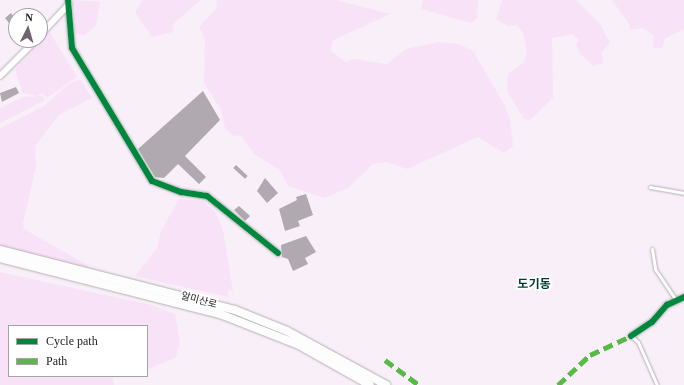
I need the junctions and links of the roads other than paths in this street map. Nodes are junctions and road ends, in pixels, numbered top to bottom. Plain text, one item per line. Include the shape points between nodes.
1 (69, 2) edge
2 (48, 27) edge
3 (28, 48) edge
4 (0, 76) edge
5 (650, 188) dead end
6 (684, 193) edge
7 (652, 249) dead end
8 (0, 250) edge
9 (278, 253) dead end
10 (0, 258) edge
11 (684, 298) edge
12 (676, 301) junction
13 (631, 336) joint
14 (370, 385) edge
15 (386, 385) edge
16 (657, 385) edge

1 - 2 street
1 - 9 street via 72,48 152,181 181,192 207,196
3 - 4 street
5 - 6 lane
7 - 12 lane via 655,270
8 - 15 main road, 알미산로 via 235,310 287,331
10 - 14 main road, 알미산로 via 220,314 299,345
11 - 12 street
12 - 13 street
13 - 16 lane via 638,342

